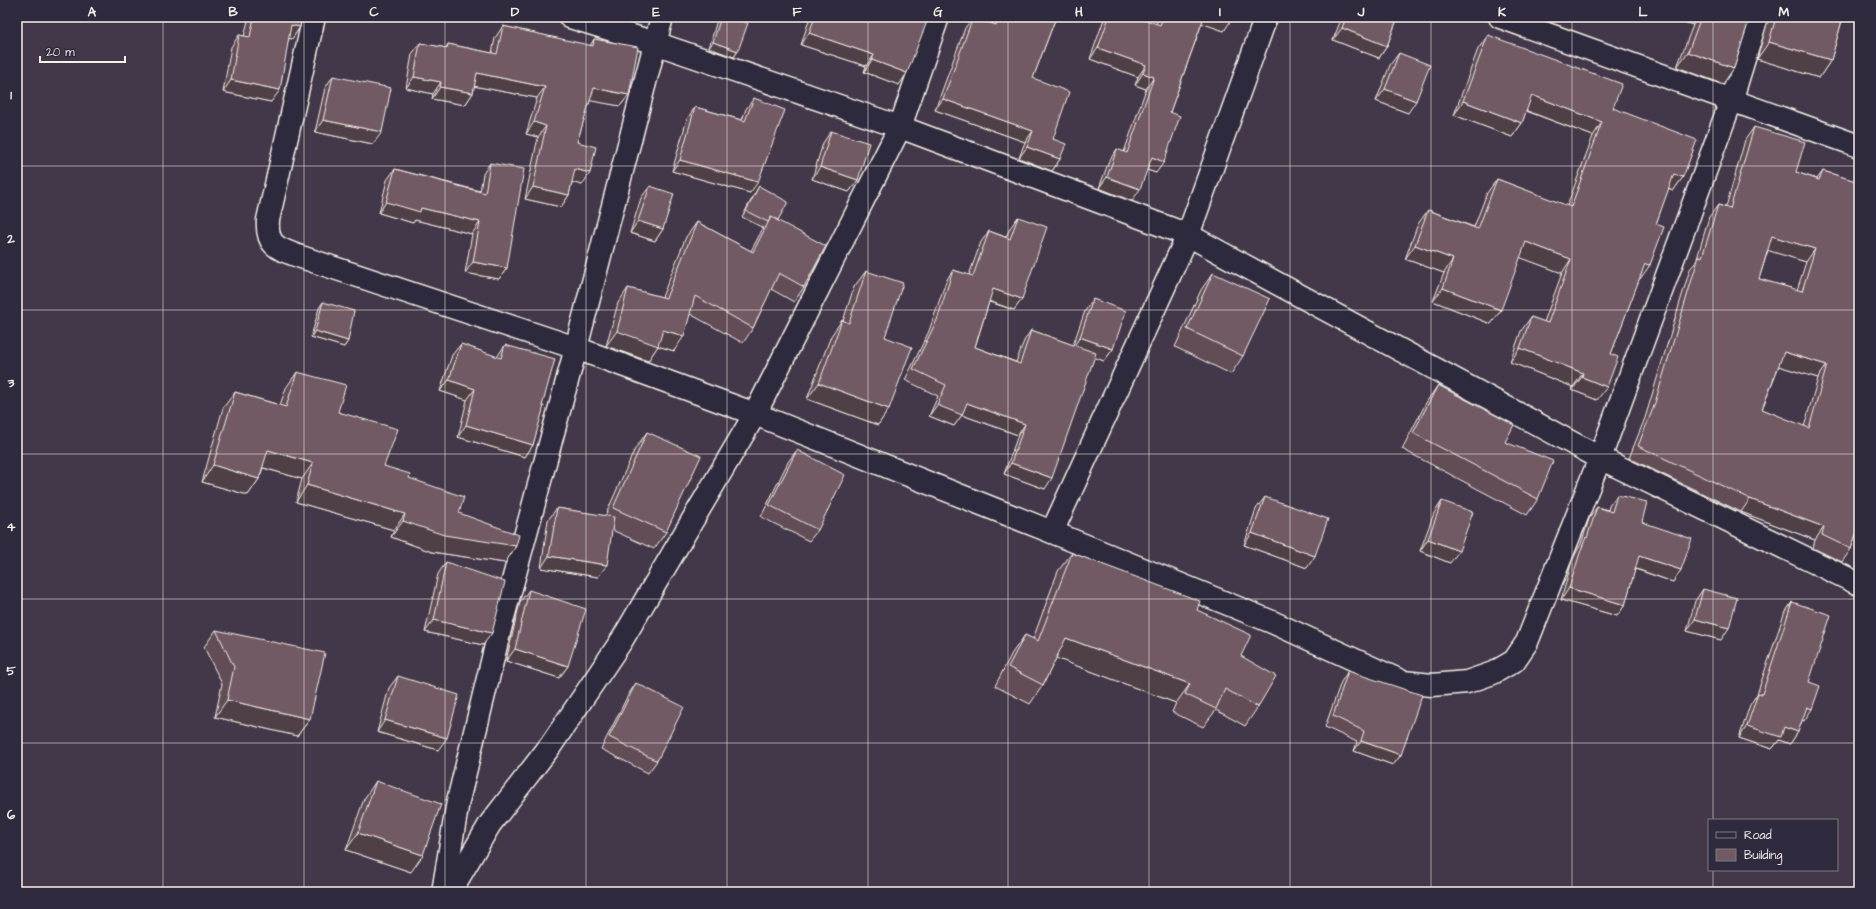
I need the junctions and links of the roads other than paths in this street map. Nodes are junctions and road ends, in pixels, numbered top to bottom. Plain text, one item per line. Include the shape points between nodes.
1 (314, 17) edge
2 (570, 17) edge
3 (662, 17) edge
4 (938, 17) edge
5 (1266, 17) edge
6 (1500, 17) edge
7 (1757, 17) edge
8 (655, 43) junction
9 (1731, 101) junction
10 (900, 127) junction
11 (1859, 146) edge
12 (1188, 235) junction
13 (576, 348) junction
14 (755, 414) junction
15 (1600, 458) junction
16 (1052, 532) junction
17 (1859, 584) edge
18 (443, 892) edge
19 (450, 892) edge

1 - 13 street via 268,220 268,237 273,244 302,257
2 - 8 street
3 - 8 street
4 - 10 street
5 - 12 street
6 - 9 street
7 - 9 street
8 - 10 street
8 - 13 street
9 - 11 street
9 - 15 street
10 - 12 street
10 - 14 street
12 - 15 street
12 - 16 street
13 - 14 street
13 - 18 street via 493,656 458,801
14 - 16 street
14 - 19 street via 622,640 551,745 490,824
15 - 16 street via 1527,642 1514,661 1493,673 1467,682 1432,685 1403,682 1272,622
15 - 17 street

